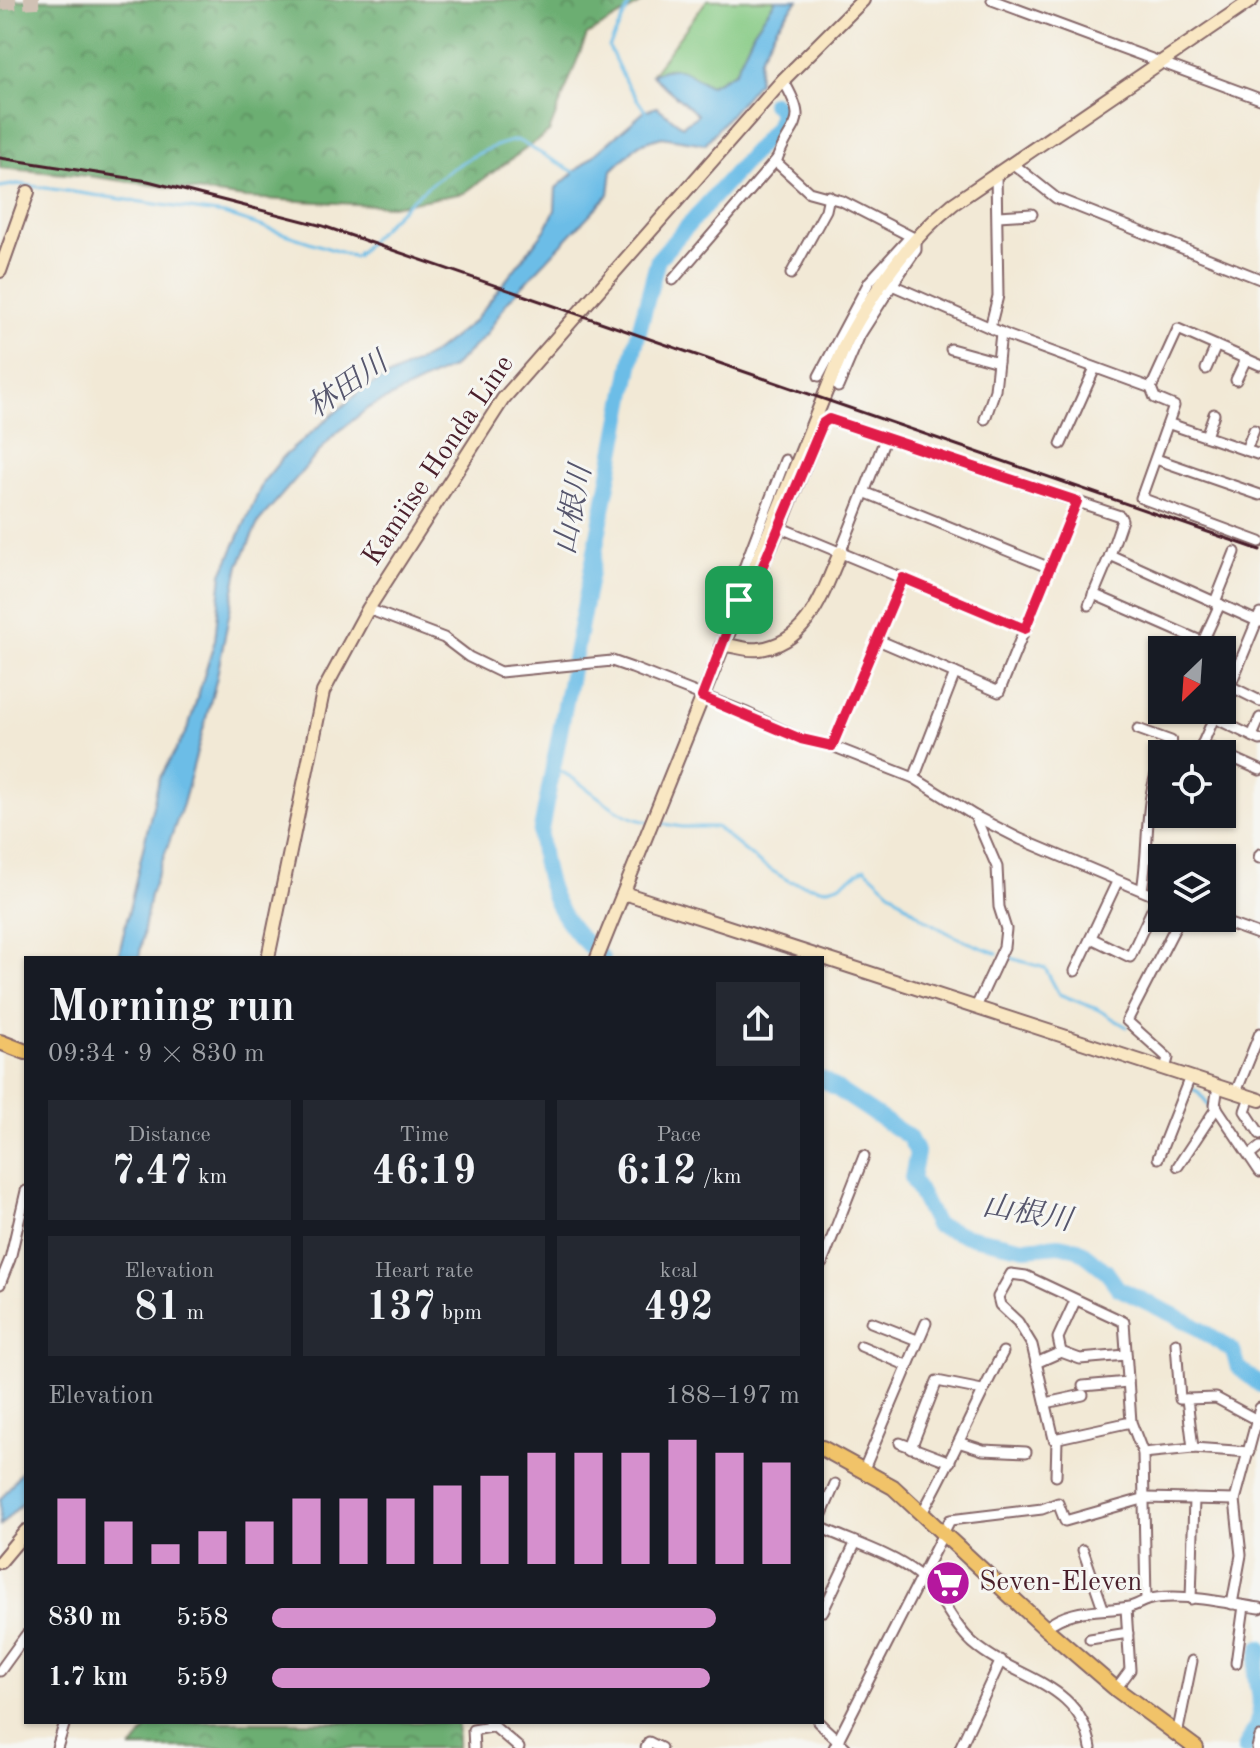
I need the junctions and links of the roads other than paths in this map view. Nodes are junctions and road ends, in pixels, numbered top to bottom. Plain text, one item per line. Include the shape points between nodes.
1 (863, 0) edge
2 (992, 0) edge
3 (1252, 0) edge
4 (1159, 62) junction
5 (783, 80) junction
6 (1260, 99) edge
7 (777, 159) junction
8 (1012, 163) junction
9 (996, 173) junction
10 (28, 192) dead end
11 (829, 196) junction
12 (1032, 214) dead end
13 (998, 216) junction
14 (913, 238) junction
15 (0, 271) edge
16 (791, 274) dead end
17 (1260, 279) edge
18 (673, 280) dead end
19 (892, 285) junction
20 (990, 328) junction
21 (1001, 333) junction
22 (1216, 346) junction
23 (951, 349) dead end
24 (1246, 359) junction
25 (998, 362) junction
26 (1260, 365) edge
27 (1095, 368) junction
28 (1206, 369) dead end
29 (819, 376) dead end
30 (1236, 380) dead end
31 (838, 387) dead end
32 (1151, 388) junction
33 (1214, 414) dead end
34 (985, 419) dead end
35 (1170, 424) junction
36 (1254, 430) dead end
37 (1206, 436) junction
38 (886, 437) junction
39 (1061, 444) dead end
40 (1246, 450) junction
41 (1260, 455) edge
42 (1156, 459) junction
43 (785, 460) dead end
44 (864, 492) junction
45 (1260, 495) edge
46 (1077, 501) junction
47 (781, 528) junction
48 (1260, 542) edge
49 (1235, 552) dead end
50 (840, 553) junction
51 (1110, 555) junction
52 (1050, 568) junction
53 (903, 578) junction
54 (1093, 594) junction
55 (739, 600) junction
56 (1218, 603) junction
57 (1089, 605) dead end
58 (368, 609) junction
59 (1259, 619) edge
60 (1025, 629) junction
61 (1180, 636) edge
62 (1205, 636) edge
63 (878, 640) junction
64 (722, 645) junction
65 (955, 673) junction
66 (702, 697) junction
67 (1260, 701) edge
68 (1260, 718) edge
69 (1227, 724) edge
70 (1138, 729) dead end
71 (1256, 738) edge
72 (1168, 740) edge
73 (832, 746) junction
74 (1236, 762) edge
75 (1260, 770) edge
76 (914, 778) junction
77 (975, 816) junction
78 (1148, 828) edge
79 (1117, 882) junction
80 (1142, 890) junction
81 (624, 893) junction
82 (1148, 893) edge
83 (1148, 922) edge
84 (1236, 926) edge
85 (1173, 932) edge
86 (1260, 935) edge
87 (1091, 938) junction
88 (268, 956) edge
89 (598, 956) edge
90 (819, 956) edge
91 (824, 958) edge
92 (1075, 971) dead end
93 (976, 1007) junction
94 (1260, 1033) edge
95 (0, 1042) edge
96 (24, 1051) edge
97 (1165, 1069) junction
98 (1190, 1077) junction
99 (1218, 1086) junction
100 (1236, 1092) junction
101 (1255, 1098) edge
102 (1217, 1107) junction
103 (1260, 1134) edge
104 (1260, 1147) edge
105 (1250, 1155) junction
106 (864, 1156) dead end
107 (1158, 1158) dead end
108 (1178, 1166) dead end
109 (1260, 1172) edge
110 (24, 1200) edge
111 (824, 1258) edge
112 (0, 1284) edge
113 (1075, 1301) junction
114 (871, 1322) dead end
115 (926, 1323) dead end
116 (917, 1340) junction
117 (1176, 1343) dead end
118 (861, 1346) dead end
119 (1003, 1352) dead end
120 (1061, 1352) junction
121 (1126, 1355) junction
122 (1036, 1363) junction
123 (906, 1365) junction
124 (1128, 1382) junction
125 (982, 1390) junction
126 (1187, 1399) junction
127 (1046, 1403) junction
128 (1260, 1408) edge
129 (1255, 1419) junction
130 (1131, 1422) junction
131 (1057, 1439) junction
132 (900, 1443) dead end
133 (961, 1443) junction
134 (911, 1448) junction
135 (1193, 1448) junction
136 (824, 1449) edge
137 (1026, 1452) dead end
138 (1249, 1452) junction
139 (1143, 1453) junction
140 (950, 1462) junction
141 (864, 1469) junction
142 (1056, 1476) dead end
143 (835, 1484) dead end
144 (1146, 1498) junction
145 (1194, 1499) junction
146 (1235, 1500) junction
147 (824, 1509) edge
148 (922, 1513) junction
149 (824, 1529) edge
150 (24, 1533) edge
151 (944, 1534) junction
152 (855, 1544) junction
153 (1083, 1550) dead end
154 (0, 1562) edge
155 (922, 1578) junction
156 (1191, 1599) junction
157 (1146, 1600) junction
158 (1232, 1604) junction
159 (1244, 1606) junction
160 (1103, 1608) junction
161 (1126, 1608) junction
162 (1260, 1608) edge
163 (824, 1609) edge
164 (1045, 1628) junction
165 (1128, 1633) junction
166 (24, 1638) edge
167 (1090, 1639) dead end
168 (1001, 1660) junction
169 (1192, 1661) dead end
170 (1236, 1663) dead end
171 (0, 1671) edge
172 (1116, 1689) junction
173 (64, 1724) edge
174 (820, 1724) edge
175 (490, 1725) edge
176 (1177, 1735) junction
177 (1260, 1737) edge
178 (839, 1746) edge
179 (57, 1748) edge
180 (474, 1748) edge
181 (519, 1748) edge
182 (646, 1748) edge
183 (661, 1748) edge
184 (960, 1748) edge
185 (1091, 1748) edge
186 (1196, 1748) edge
187 (1257, 1748) edge

1 - 5 street, Kamiise Honda Line
2 - 4 street
3 - 4 street
4 - 6 street
4 - 8 street
5 - 7 street via 799,116
5 - 58 street, Kamiise Honda Line via 503,399
7 - 11 street via 809,192
7 - 18 street
8 - 9 street
8 - 17 street via 1056,198
9 - 13 street
9 - 14 street
10 - 15 street
11 - 14 street
11 - 16 street
12 - 13 street
13 - 20 street via 998,296
14 - 19 street via 916,250
14 - 29 street via 869,282
14 - 55 street via 846,342
19 - 20 street
19 - 31 street via 860,335
20 - 21 street
21 - 25 street
21 - 27 street
22 - 24 street
22 - 28 street
22 - 32 street via 1178,329
23 - 25 street
24 - 26 street
24 - 30 street
25 - 34 street
27 - 32 street
27 - 39 street
32 - 35 street via 1155,398 1174,406
33 - 37 street
35 - 37 street
35 - 42 street
36 - 40 street
37 - 40 street
38 - 44 street
38 - 46 street
38 - 47 street via 829,419 823,423
40 - 41 street
42 - 45 street
42 - 48 street via 1141,498
43 - 55 street via 739,581
44 - 50 street
44 - 52 street
46 - 51 street via 1120,516
46 - 52 street
47 - 50 street
47 - 55 street via 750,590
49 - 56 street
50 - 53 street
50 - 64 street via 807,624 790,638 758,650
51 - 54 street
51 - 56 street
52 - 60 street
53 - 60 street
53 - 63 street
54 - 57 street
54 - 61 street
55 - 64 street
56 - 59 street
56 - 62 street
58 - 66 street via 444,638 500,672 612,661
58 - 88 street, Kamiise Honda Line via 323,692
59 - 67 street via 1230,686
60 - 65 street via 999,692
63 - 65 street
63 - 73 street
64 - 66 street
65 - 76 street
66 - 73 street via 801,739
66 - 81 street
68 - 71 street
69 - 71 street
70 - 72 street
73 - 76 street
74 - 75 street
76 - 77 street
77 - 79 street
77 - 93 street via 997,867 1006,929 1004,947
78 - 80 street
79 - 80 street
79 - 87 street
80 - 82 street
81 - 89 street
81 - 90 street
83 - 87 street via 1130,957
84 - 86 street
85 - 97 street via 1127,1021 1168,1058
87 - 92 street
91 - 93 street
93 - 97 street
94 - 100 street
95 - 96 main road
97 - 98 street
98 - 99 street
98 - 107 street
99 - 100 street
99 - 102 street
100 - 101 street
101 - 103 street via 1245,1111
102 - 105 street
102 - 108 street
104 - 105 street
105 - 109 street
106 - 111 street
110 - 112 street
113 - 120 street via 1058,1338
113 - 121 street via 1124,1322
113 - 122 street via 1011,1274 998,1297 1000,1305 1026,1333
114 - 116 street
115 - 116 street
116 - 123 street
117 - 126 street via 1180,1399
118 - 123 street
119 - 125 street
120 - 121 street via 1080,1359
120 - 122 street
121 - 124 street
122 - 127 street
123 - 141 street
124 - 127 street
124 - 130 street
125 - 133 street
125 - 134 street via 937,1381
126 - 129 street via 1216,1398
126 - 135 street
127 - 131 street
128 - 129 street
129 - 138 street
130 - 131 street
130 - 139 street
131 - 142 street
132 - 134 street
133 - 137 street
133 - 140 street
134 - 140 street
135 - 138 street
135 - 139 street
136 - 141 main road
138 - 146 street
139 - 144 street
140 - 148 street
141 - 148 main road
143 - 147 street
144 - 145 street
144 - 151 street via 1065,1521 1058,1503 950,1520
144 - 157 street
145 - 146 street
145 - 156 street
146 - 158 street via 1241,1555
148 - 151 main road
149 - 152 street
150 - 154 street
151 - 155 street
151 - 164 main road
152 - 155 street
152 - 163 street
153 - 160 street
155 - 168 street via 951,1610 957,1627
155 - 178 street
156 - 157 street
156 - 158 street
157 - 161 street
158 - 159 street
159 - 162 street
159 - 170 street
160 - 161 street
160 - 164 street via 1058,1617
161 - 165 street
164 - 172 main road
165 - 167 street
165 - 172 street via 1130,1670
166 - 171 street
168 - 184 street
168 - 185 street via 1043,1682 1081,1714
169 - 176 street
172 - 176 main road
173 - 179 street
174 - 178 street
175 - 180 street via 473,1730
175 - 181 street
176 - 186 main road
177 - 187 street
182 - 183 street via 649,1742

